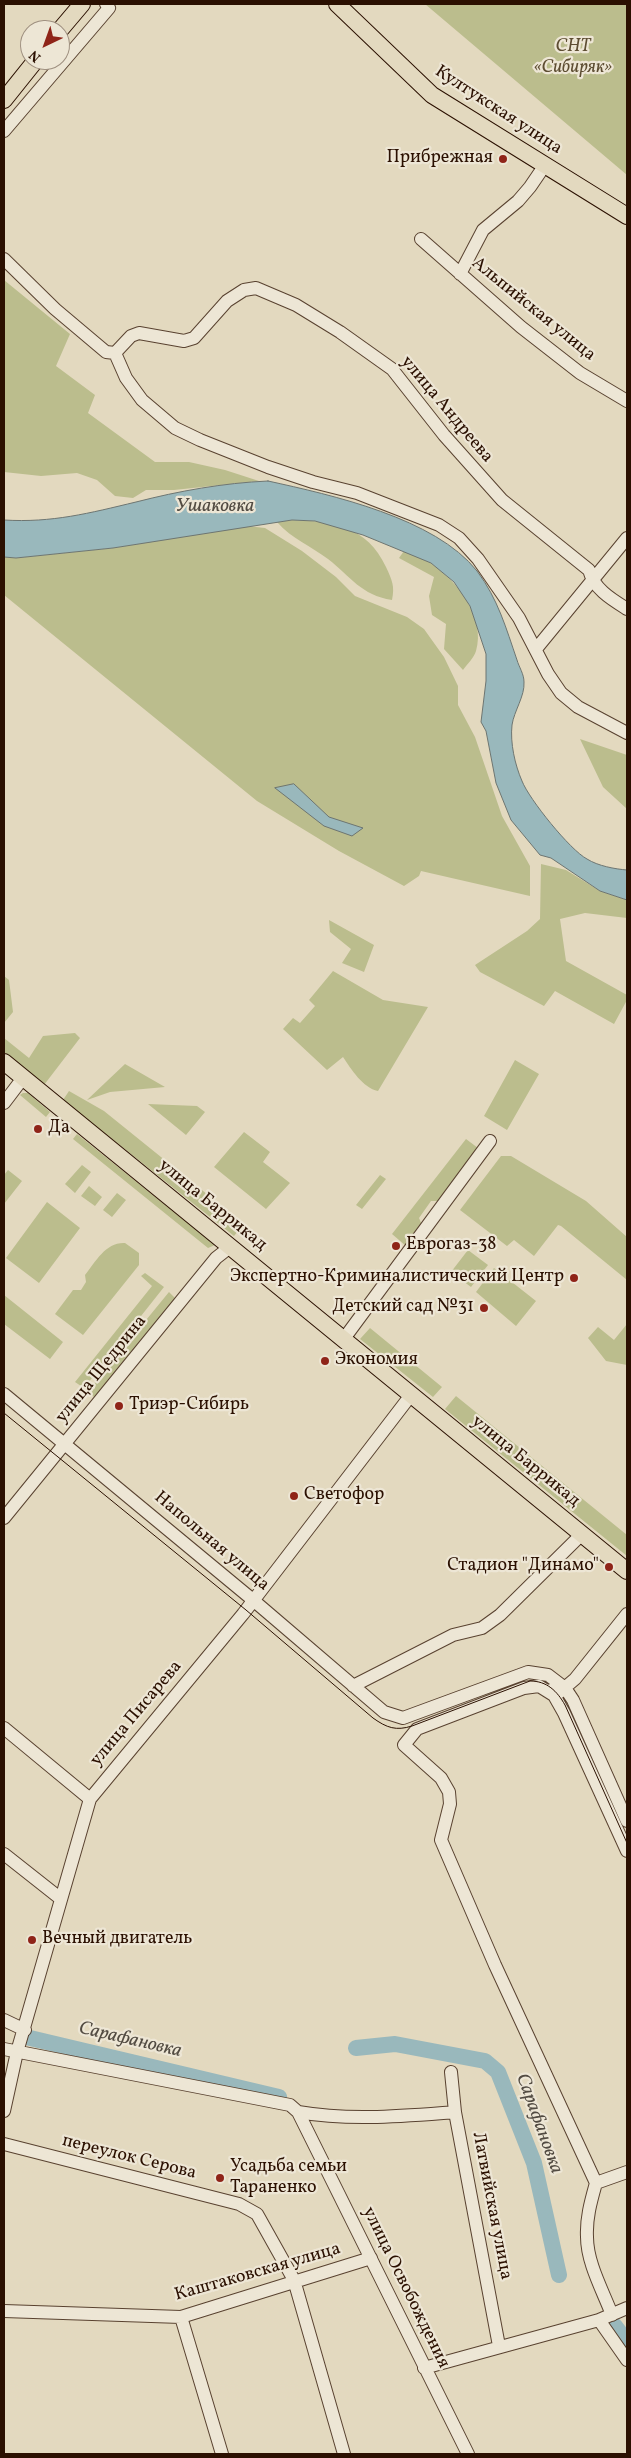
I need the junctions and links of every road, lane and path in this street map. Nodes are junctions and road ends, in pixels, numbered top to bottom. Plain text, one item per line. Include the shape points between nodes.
1 (82, 4) edge
2 (106, 4) edge
3 (336, 4) edge
4 (68, 20) edge
5 (28, 70) edge
6 (4, 100) edge
7 (4, 131) edge
8 (545, 165) junction
9 (627, 216) edge
10 (420, 239) dead end
11 (4, 259) edge
12 (460, 274) junction
13 (115, 353) junction
14 (627, 401) edge
15 (627, 538) edge
16 (592, 582) junction
17 (627, 609) edge
18 (536, 649) junction
19 (627, 733) edge
20 (4, 1062) edge
21 (23, 1078) junction
22 (4, 1103) edge
23 (490, 1141) dead end
24 (230, 1247) junction
25 (342, 1340) junction
26 (4, 1394) edge
27 (411, 1395) junction
28 (65, 1444) junction
29 (4, 1518) edge
30 (582, 1534) junction
31 (627, 1570) edge
32 (254, 1600) junction
33 (627, 1614) edge
34 (353, 1686) junction
35 (560, 1692) junction
36 (4, 1728) edge
37 (90, 1799) junction
38 (627, 1821) edge
39 (627, 1852) edge
40 (4, 1854) edge
41 (61, 1899) junction
42 (4, 2020) edge
43 (25, 2030) junction
44 (4, 2049) edge
45 (17, 2052) junction
46 (451, 2072) dead end
47 (4, 2111) edge
48 (298, 2112) junction
49 (455, 2112) junction
50 (4, 2144) edge
51 (627, 2172) edge
52 (596, 2183) junction
53 (371, 2258) junction
54 (294, 2280) junction
55 (627, 2308) edge
56 (4, 2311) edge
57 (612, 2315) junction
58 (182, 2317) junction
59 (599, 2320) junction
60 (499, 2346) junction
61 (627, 2360) edge
62 (424, 2368) junction
63 (222, 2454) edge
64 (344, 2454) edge
65 (468, 2454) edge

1 - 4 main road
2 - 7 street via 109,8
3 - 8 main road, Култукская улица via 432,95
5 - 6 main road
8 - 9 main road, Култукская улица
8 - 12 street via 518,201 483,230
10 - 12 street, Альпийская улица
11 - 13 street via 98,346 106,352
12 - 14 street, Альпийская улица via 580,372
13 - 16 street, улица Андреева via 131,336 139,333 184,342 194,338 228,301 244,290 256,288 296,306 392,369 476,473 502,500 589,570
13 - 18 street via 126,378 142,400 175,428 268,467 357,493 439,525 459,538 478,559 519,618
15 - 16 street
16 - 17 street, улица Андреева
16 - 18 street
18 - 19 street via 561,693 578,707
20 - 21 main road, улица Баррикад
21 - 22 street
21 - 24 main road, улица Баррикад
23 - 25 street
24 - 25 main road, улица Баррикад
24 - 28 street, улица Щедрина via 213,1262
25 - 27 main road, улица Баррикад
26 - 28 street, Напольная улица
27 - 30 main road, улица Баррикад
27 - 32 street, улица Писарева
28 - 29 street, улица Щедрина
28 - 32 street, Напольная улица
30 - 31 main road, улица Баррикад
30 - 34 street via 500,1615 482,1628 453,1635
32 - 34 street, Напольная улица
32 - 37 street, улица Писарева
33 - 35 street via 575,1679
34 - 35 street, Напольная улица via 384,1712 403,1718 519,1674 538,1672
35 - 38 street via 573,1700
35 - 39 street
35 - 52 street via 539,1686 524,1688 417,1729 404,1745 440,1778 450,1792 441,1840
36 - 37 street
37 - 41 street, улица Писарева
40 - 41 street
41 - 43 street, улица Писарева
42 - 43 street
43 - 45 street, улица Писарева
44 - 45 street
45 - 47 street, улица Писарева
45 - 48 street via 290,2105
46 - 49 street, Латвийская улица
48 - 49 street via 366,2119
48 - 53 street, улица Освобождения
49 - 60 street, Латвийская улица
50 - 54 street, переулок Серова via 239,2204 257,2214
51 - 52 street
52 - 57 street via 587,2238 592,2264
53 - 54 street, Каштаковская улица
53 - 62 street, улица Освобождения
54 - 58 street, Каштаковская улица
54 - 64 street, переулок Серова
55 - 57 street
56 - 58 street, Каштаковская улица
57 - 59 street
58 - 63 street
59 - 60 street
59 - 61 street
60 - 62 street
62 - 65 street, улица Освобождения

